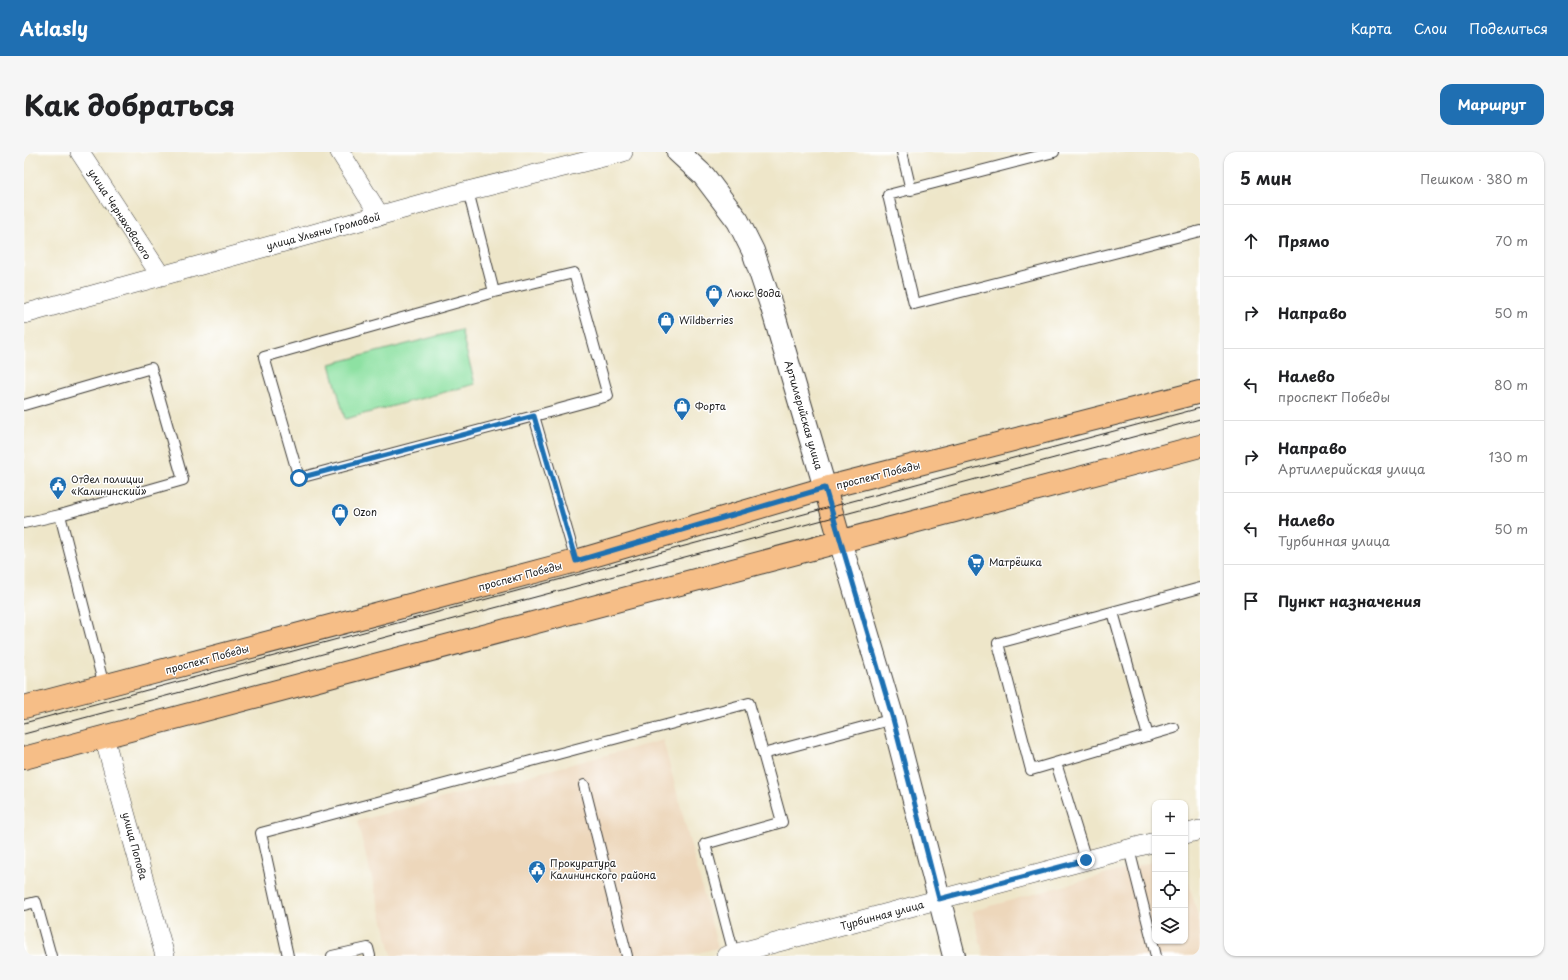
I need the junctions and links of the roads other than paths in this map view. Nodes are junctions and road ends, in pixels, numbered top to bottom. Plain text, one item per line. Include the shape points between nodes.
1 (80, 152) edge
2 (340, 152) edge
3 (623, 152) edge
4 (678, 152) edge
5 (902, 152) edge
6 (1054, 152) edge
7 (911, 190) junction
8 (468, 191) junction
9 (380, 216) junction
10 (1200, 231) edge
11 (160, 276) junction
12 (494, 292) junction
13 (24, 314) edge
14 (1200, 392) edge
15 (24, 405) edge
16 (534, 416) junction
17 (1200, 446) edge
18 (825, 488) junction
19 (60, 515) junction
20 (24, 523) edge
21 (840, 542) junction
22 (576, 561) junction
23 (1200, 588) edge
24 (1113, 612) junction
25 (104, 686) junction
26 (24, 707) edge
27 (893, 719) junction
28 (1174, 728) dead end
29 (1148, 736) junction
30 (104, 737) junction
31 (763, 754) junction
32 (24, 758) edge
33 (1056, 763) junction
34 (584, 785) dead end
35 (1152, 843) edge
36 (1129, 849) junction
37 (1086, 860) junction
38 (939, 899) junction
39 (24, 906) edge
40 (730, 955) edge
41 (51, 956) edge
42 (165, 956) edge
43 (288, 956) edge
44 (332, 956) edge
45 (370, 956) edge
46 (628, 956) edge
47 (954, 956) edge
48 (1156, 956) edge

1 - 11 street, улица Черняховского
2 - 9 street
3 - 8 street, улица Ульяны Громовой
4 - 18 street, Артиллерийская улица via 704,176 738,221 753,251
5 - 7 lane
6 - 7 lane
7 - 10 lane via 888,195 914,304
8 - 9 street, улица Ульяны Громовой
8 - 12 lane
9 - 11 street, улица Ульяны Громовой
11 - 13 street, улица Ульяны Громовой
12 - 16 lane via 574,273 608,396
12 - 16 lane via 264,357 299,478
14 - 18 main road, проспект Победы
15 - 19 lane via 151,368 183,480
16 - 22 lane
17 - 21 main road
18 - 21 main road, Артиллерийская улица
18 - 22 main road, проспект Победы
19 - 20 lane
19 - 25 lane
21 - 27 street, Артиллерийская улица
21 - 30 main road
22 - 25 main road, проспект Победы
23 - 24 lane
24 - 29 lane
24 - 33 lane via 998,643 1031,770
25 - 26 main road, проспект Победы
27 - 31 lane
27 - 38 street, Артиллерийская улица
28 - 29 lane
29 - 33 lane
30 - 32 main road
30 - 42 street, улица Попова
31 - 40 lane via 782,822 705,844
31 - 43 lane via 749,703 262,833
33 - 37 lane
34 - 46 lane
35 - 36 street, Турбинная улица
36 - 37 street, Турбинная улица
36 - 48 lane
37 - 38 street, Турбинная улица
38 - 40 street, Турбинная улица
38 - 47 street, Артиллерийская улица
39 - 41 lane via 36,902
44 - 45 lane via 368,948

